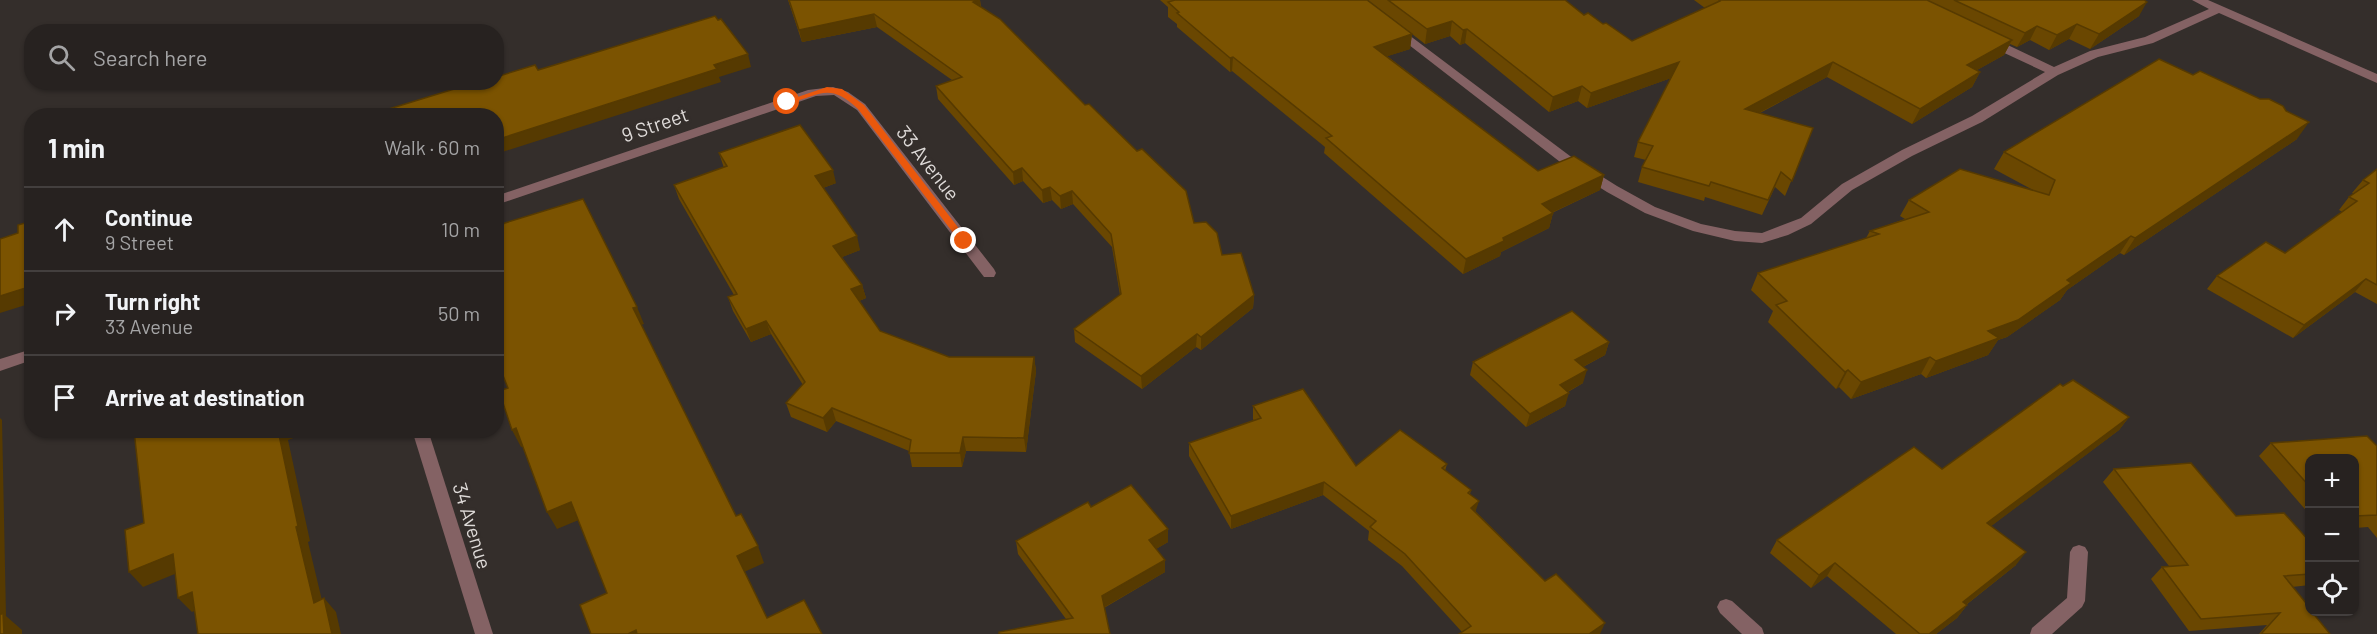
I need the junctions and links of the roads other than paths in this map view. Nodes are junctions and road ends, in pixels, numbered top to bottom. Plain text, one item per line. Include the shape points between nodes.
1 (2198, 0) edge
2 (2219, 9) junction
3 (1383, 20) edge
4 (1978, 36) edge
5 (2054, 72) junction
6 (2377, 79) edge
7 (827, 89) joint
8 (504, 198) edge
9 (989, 273) dead end
10 (24, 357) edge
11 (0, 365) edge
12 (423, 438) edge
13 (2079, 552) dead end
14 (1726, 607) dead end
15 (484, 634) edge
16 (1755, 634) edge
17 (2039, 634) edge

1 - 2 street
2 - 5 street via 2149,40 2094,54
2 - 6 street
3 - 5 street via 1552,150 1612,189 1650,210 1698,228 1762,238 1806,221 1848,187 1977,119
4 - 5 street
7 - 8 street, 9 Street
7 - 9 street, 33 Avenue via 839,90 861,107
10 - 11 street
12 - 15 street, 34 Avenue
13 - 17 street via 2076,601
14 - 16 street

